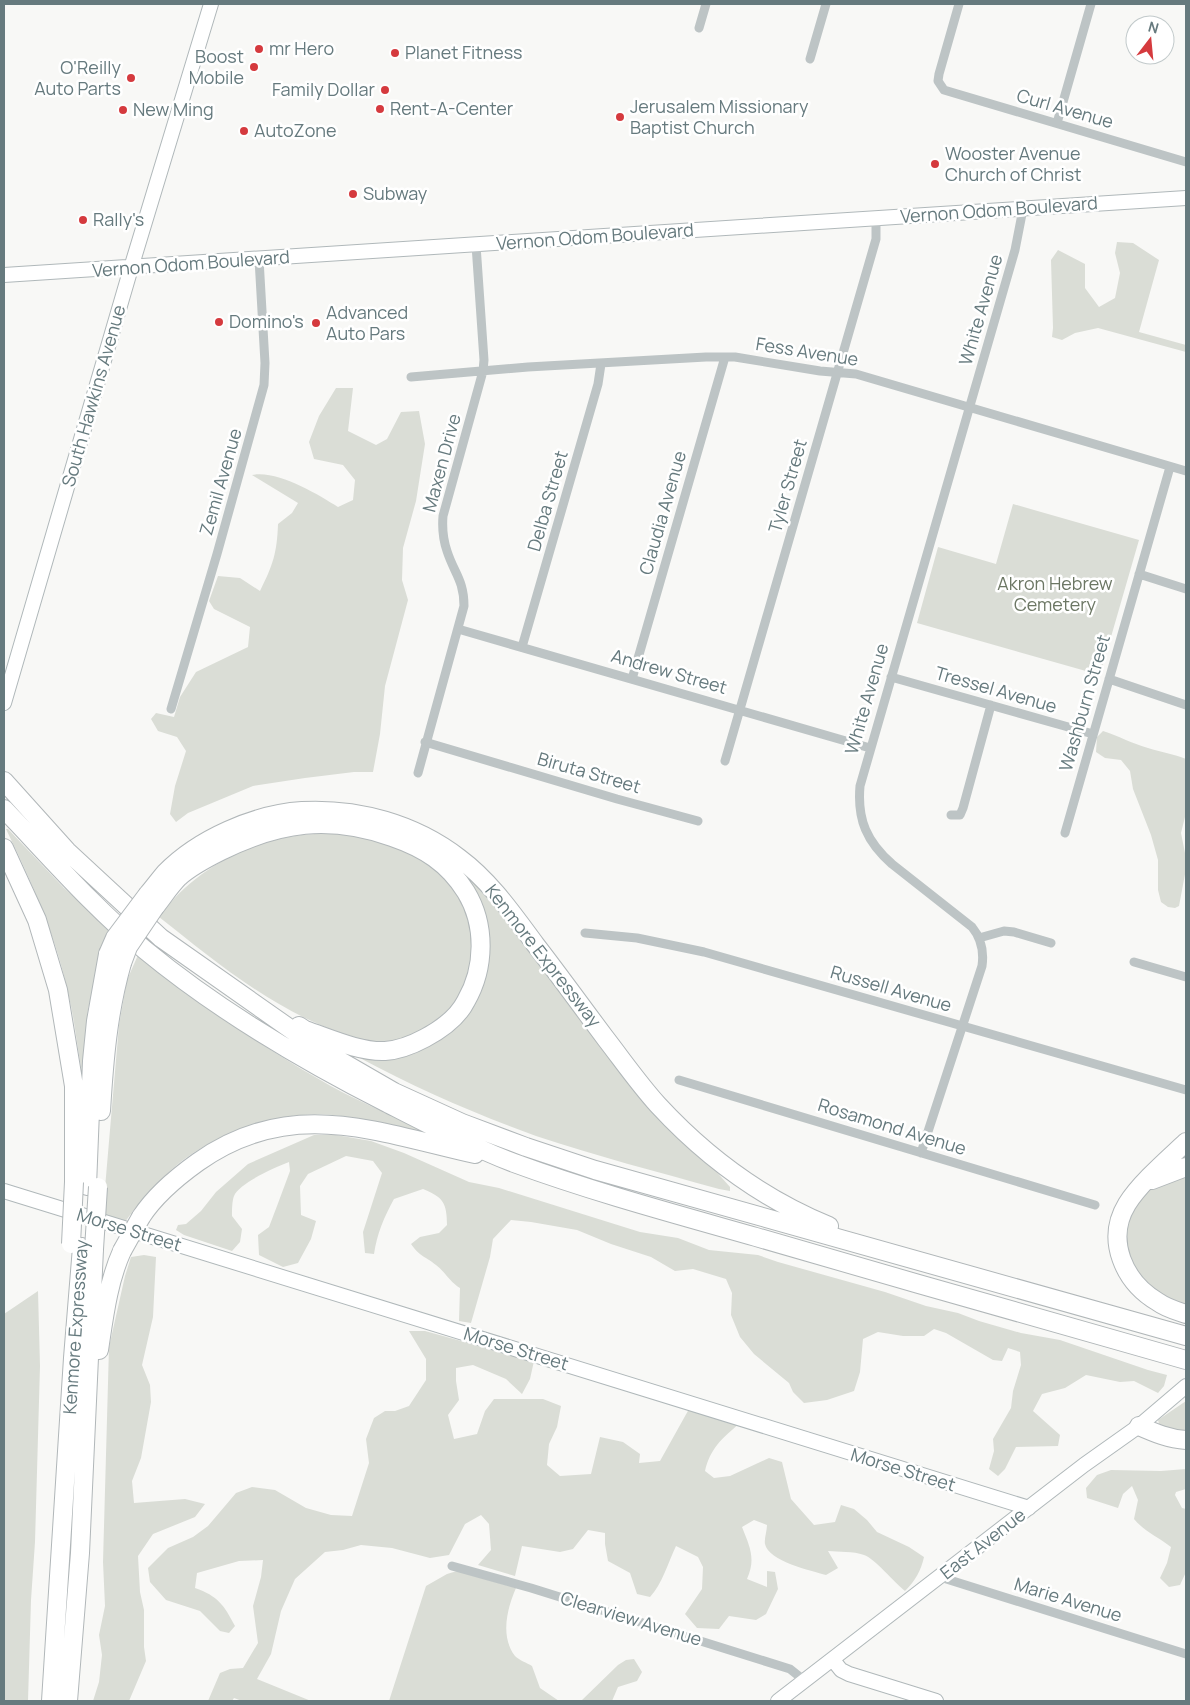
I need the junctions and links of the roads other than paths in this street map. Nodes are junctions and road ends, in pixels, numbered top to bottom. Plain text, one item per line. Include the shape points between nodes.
1 (211, 4) edge
2 (706, 4) edge
3 (826, 4) edge
4 (959, 4) edge
5 (1091, 4) edge
6 (699, 28) dead end
7 (810, 59) dead end
8 (1057, 123) junction
9 (1186, 162) edge
10 (1186, 198) edge
11 (1023, 209) junction
12 (876, 218) junction
13 (476, 245) junction
14 (259, 259) junction
15 (131, 268) junction
16 (4, 275) edge
17 (725, 357) junction
18 (601, 364) junction
19 (483, 371) junction
20 (838, 373) junction
21 (411, 377) dead end
22 (969, 407) junction
23 (1170, 467) junction
24 (1186, 471) edge
25 (1139, 574) junction
26 (1186, 589) edge
27 (458, 629) junction
28 (522, 647) junction
29 (891, 677) junction
30 (632, 679) junction
31 (1109, 679) junction
32 (4, 702) edge
33 (1186, 704) edge
34 (991, 705) junction
35 (171, 709) dead end
36 (740, 710) junction
37 (1093, 734) junction
38 (425, 742) junction
39 (870, 748) junction
40 (725, 761) dead end
41 (418, 773) dead end
42 (5, 783) edge
43 (4, 809) edge
44 (951, 816) dead end
45 (698, 821) dead end
46 (1065, 832) dead end
47 (4, 848) edge
48 (151, 900) junction
49 (585, 933) dead end
50 (979, 938) junction
51 (1051, 943) dead end
52 (196, 962) junction
53 (1134, 962) dead end
54 (1186, 977) edge
55 (962, 1026) junction
56 (679, 1080) dead end
57 (1186, 1090) edge
58 (1186, 1142) edge
59 (921, 1153) junction
60 (512, 1162) junction
61 (1186, 1167) edge
62 (1145, 1183) junction
63 (86, 1185) junction
64 (4, 1191) edge
65 (1095, 1205) dead end
66 (82, 1246) junction
67 (901, 1255) junction
68 (1186, 1314) edge
69 (1186, 1336) edge
70 (1186, 1360) edge
71 (1184, 1388) edge
72 (1139, 1426) junction
73 (85, 1435) junction
74 (1186, 1440) edge
75 (1028, 1508) junction
76 (452, 1566) dead end
77 (940, 1577) junction
78 (1186, 1654) edge
79 (833, 1660) junction
80 (805, 1681) junction
81 (51, 1701) edge
82 (68, 1701) edge
83 (778, 1701) edge
84 (936, 1701) edge

1 - 15 street, South Hawkins Avenue
2 - 6 street
3 - 7 street
4 - 8 street, Curl Avenue via 940,66 938,81 944,90
5 - 8 street
8 - 9 street, Curl Avenue
10 - 11 street, Vernon Odom Boulevard
11 - 12 street, Vernon Odom Boulevard
11 - 22 street, White Avenue via 1015,250
12 - 13 street, Vernon Odom Boulevard
12 - 20 street, Tyler Street via 876,239
13 - 14 street, Vernon Odom Boulevard
13 - 19 street, Maxen Drive
14 - 15 street, Vernon Odom Boulevard
14 - 35 street, Zemil Avenue via 266,363 264,385
15 - 16 street, Vernon Odom Boulevard
15 - 32 street, South Hawkins Avenue
17 - 18 street, Fess Avenue
17 - 20 street, Fess Avenue
17 - 30 street, Claudia Avenue
18 - 19 street, Fess Avenue
18 - 28 street, Delba Street
19 - 21 street, Fess Avenue
19 - 27 street, Maxen Drive via 443,516 447,553 463,586 464,606
20 - 22 street, Fess Avenue via 856,374
20 - 36 street, Tyler Street
22 - 23 street, Fess Avenue
22 - 29 street, White Avenue
23 - 24 street, Fess Avenue
23 - 25 street, Washburn Street
25 - 26 street
25 - 31 street, Washburn Street
27 - 28 street, Andrew Street
27 - 38 street, Maxen Drive
28 - 30 street, Andrew Street
29 - 34 street, Tressel Avenue
29 - 39 street, White Avenue
30 - 36 street, Andrew Street
31 - 33 street
31 - 37 street, Washburn Street
34 - 37 street, Tressel Avenue
34 - 44 street via 963,808 960,815
36 - 39 street, Andrew Street
36 - 40 street, Tyler Street
37 - 46 street, Washburn Street
38 - 41 street, Maxen Drive
38 - 45 street, Biruta Street
39 - 50 street, White Avenue via 859,795 865,831 883,856 972,927
42 - 52 highway via 67,851 161,938
43 - 60 highway via 105,916 206,996 256,1030 344,1081
47 - 63 highway via 37,920 58,990
48 - 52 highway via 207,858 241,841 275,829 313,823 345,825 414,845 438,860 453,874 474,907 481,942 477,975 466,1002 432,1034 402,1049 384,1051 351,1046 305,1030
48 - 63 highway, bridge via 115,938 115,959 96,1022
48 - 67 highway, Kenmore Expressway via 166,872 186,856 214,837 268,816 323,810 357,814 419,833 461,859 487,884 640,1085 704,1150 741,1179 809,1218
49 - 55 street, Russell Avenue via 637,938 704,952
50 - 51 street via 1004,931
50 - 55 street via 982,966
52 - 67 highway via 316,1047 394,1092 462,1123 594,1170
53 - 54 street
55 - 57 street, Russell Avenue
55 - 59 street
56 - 59 street, Rosamond Avenue
58 - 62 highway
59 - 65 street, Rosamond Avenue
60 - 70 highway via 623,1199
60 - 73 highway, bridge via 361,1127 330,1124 286,1126 245,1137 215,1150 170,1184 146,1208 116,1264
61 - 62 highway
62 - 68 highway via 1120,1220 1121,1261 1143,1292 1159,1303
63 - 66 highway, bridge
63 - 66 highway, bridge
64 - 75 street, Morse Street
66 - 73 highway
66 - 81 highway via 64,1397 63,1508
67 - 69 highway
71 - 72 street, East Avenue
72 - 74 highway via 1160,1435
72 - 75 street, East Avenue
73 - 82 highway, Kenmore Expressway via 80,1553
75 - 77 street, East Avenue
76 - 80 street, Clearview Avenue via 790,1669
77 - 78 street, Marie Avenue
77 - 79 street, East Avenue
79 - 80 street, East Avenue
79 - 84 street via 849,1674
80 - 83 street, East Avenue

